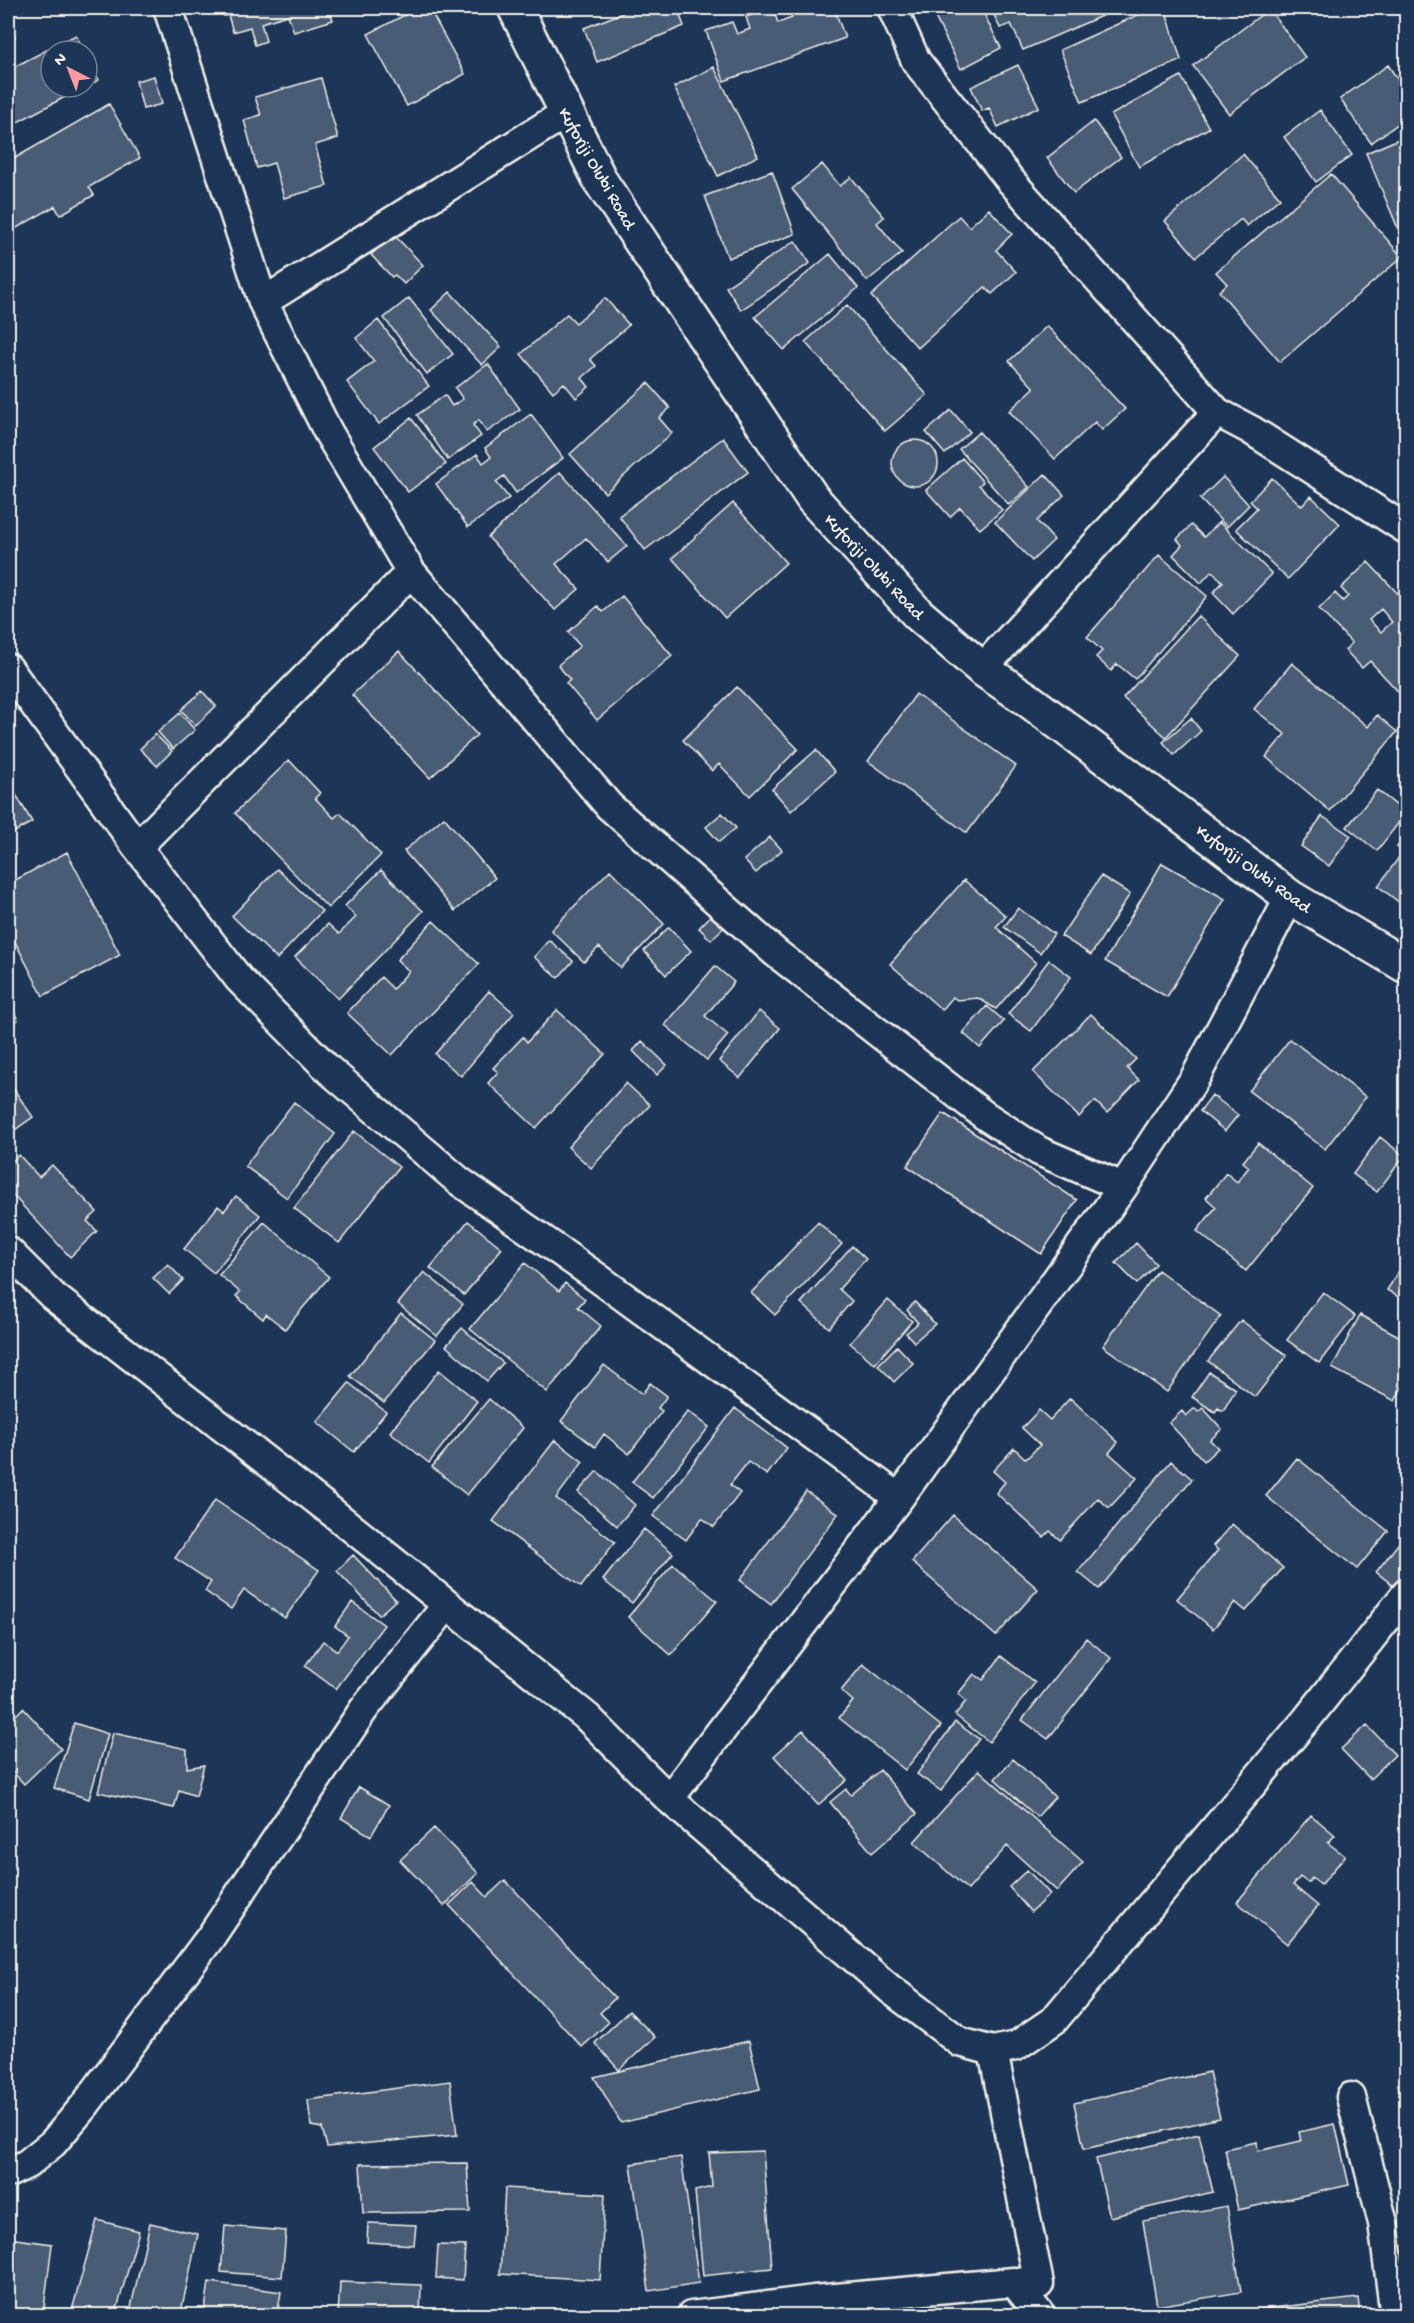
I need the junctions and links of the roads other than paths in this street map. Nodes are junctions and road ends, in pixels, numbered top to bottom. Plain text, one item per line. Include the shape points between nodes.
1 (168, 8) edge
2 (515, 8) edge
3 (892, 8) edge
4 (566, 113) junction
5 (263, 302) junction
6 (1217, 412) junction
7 (1407, 529) edge
8 (411, 572) junction
9 (8, 668) edge
10 (982, 669) junction
11 (137, 847) junction
12 (1290, 897) junction
13 (1407, 966) edge
14 (1123, 1187) junction
15 (8, 1251) edge
16 (899, 1498) junction
17 (1407, 1594) edge
18 (447, 1605) junction
19 (669, 1798) junction
20 (993, 2051) junction
21 (1351, 2097) dead end
22 (8, 2173) edge
23 (1014, 2282) junction
24 (691, 2316) edge
25 (1041, 2316) edge
26 (1395, 2316) edge

1 - 5 street
2 - 4 street, Kuforiji Olubi Road
3 - 6 street via 916,61 1010,180
4 - 5 street
4 - 10 street, Kuforiji Olubi Road via 601,182 813,499 918,614
5 - 8 street via 328,432
6 - 7 street
6 - 10 street
8 - 11 street
8 - 14 street via 609,806 776,953 984,1115 1039,1151
9 - 11 street
10 - 12 street, Kuforiji Olubi Road
11 - 16 street via 239,979 328,1070 459,1181
12 - 13 street, Kuforiji Olubi Road
12 - 14 street via 1195,1078
14 - 16 street
15 - 18 street via 53,1296
16 - 19 street
17 - 20 street via 1054,2020 1016,2046
18 - 19 street via 587,1717
18 - 22 street via 364,1709 210,1938 85,2106 53,2143 27,2164
19 - 20 street via 890,1989 960,2042
20 - 23 street via 1039,2284
21 - 26 street via 1383,2223
23 - 24 street via 814,2300
23 - 25 street

